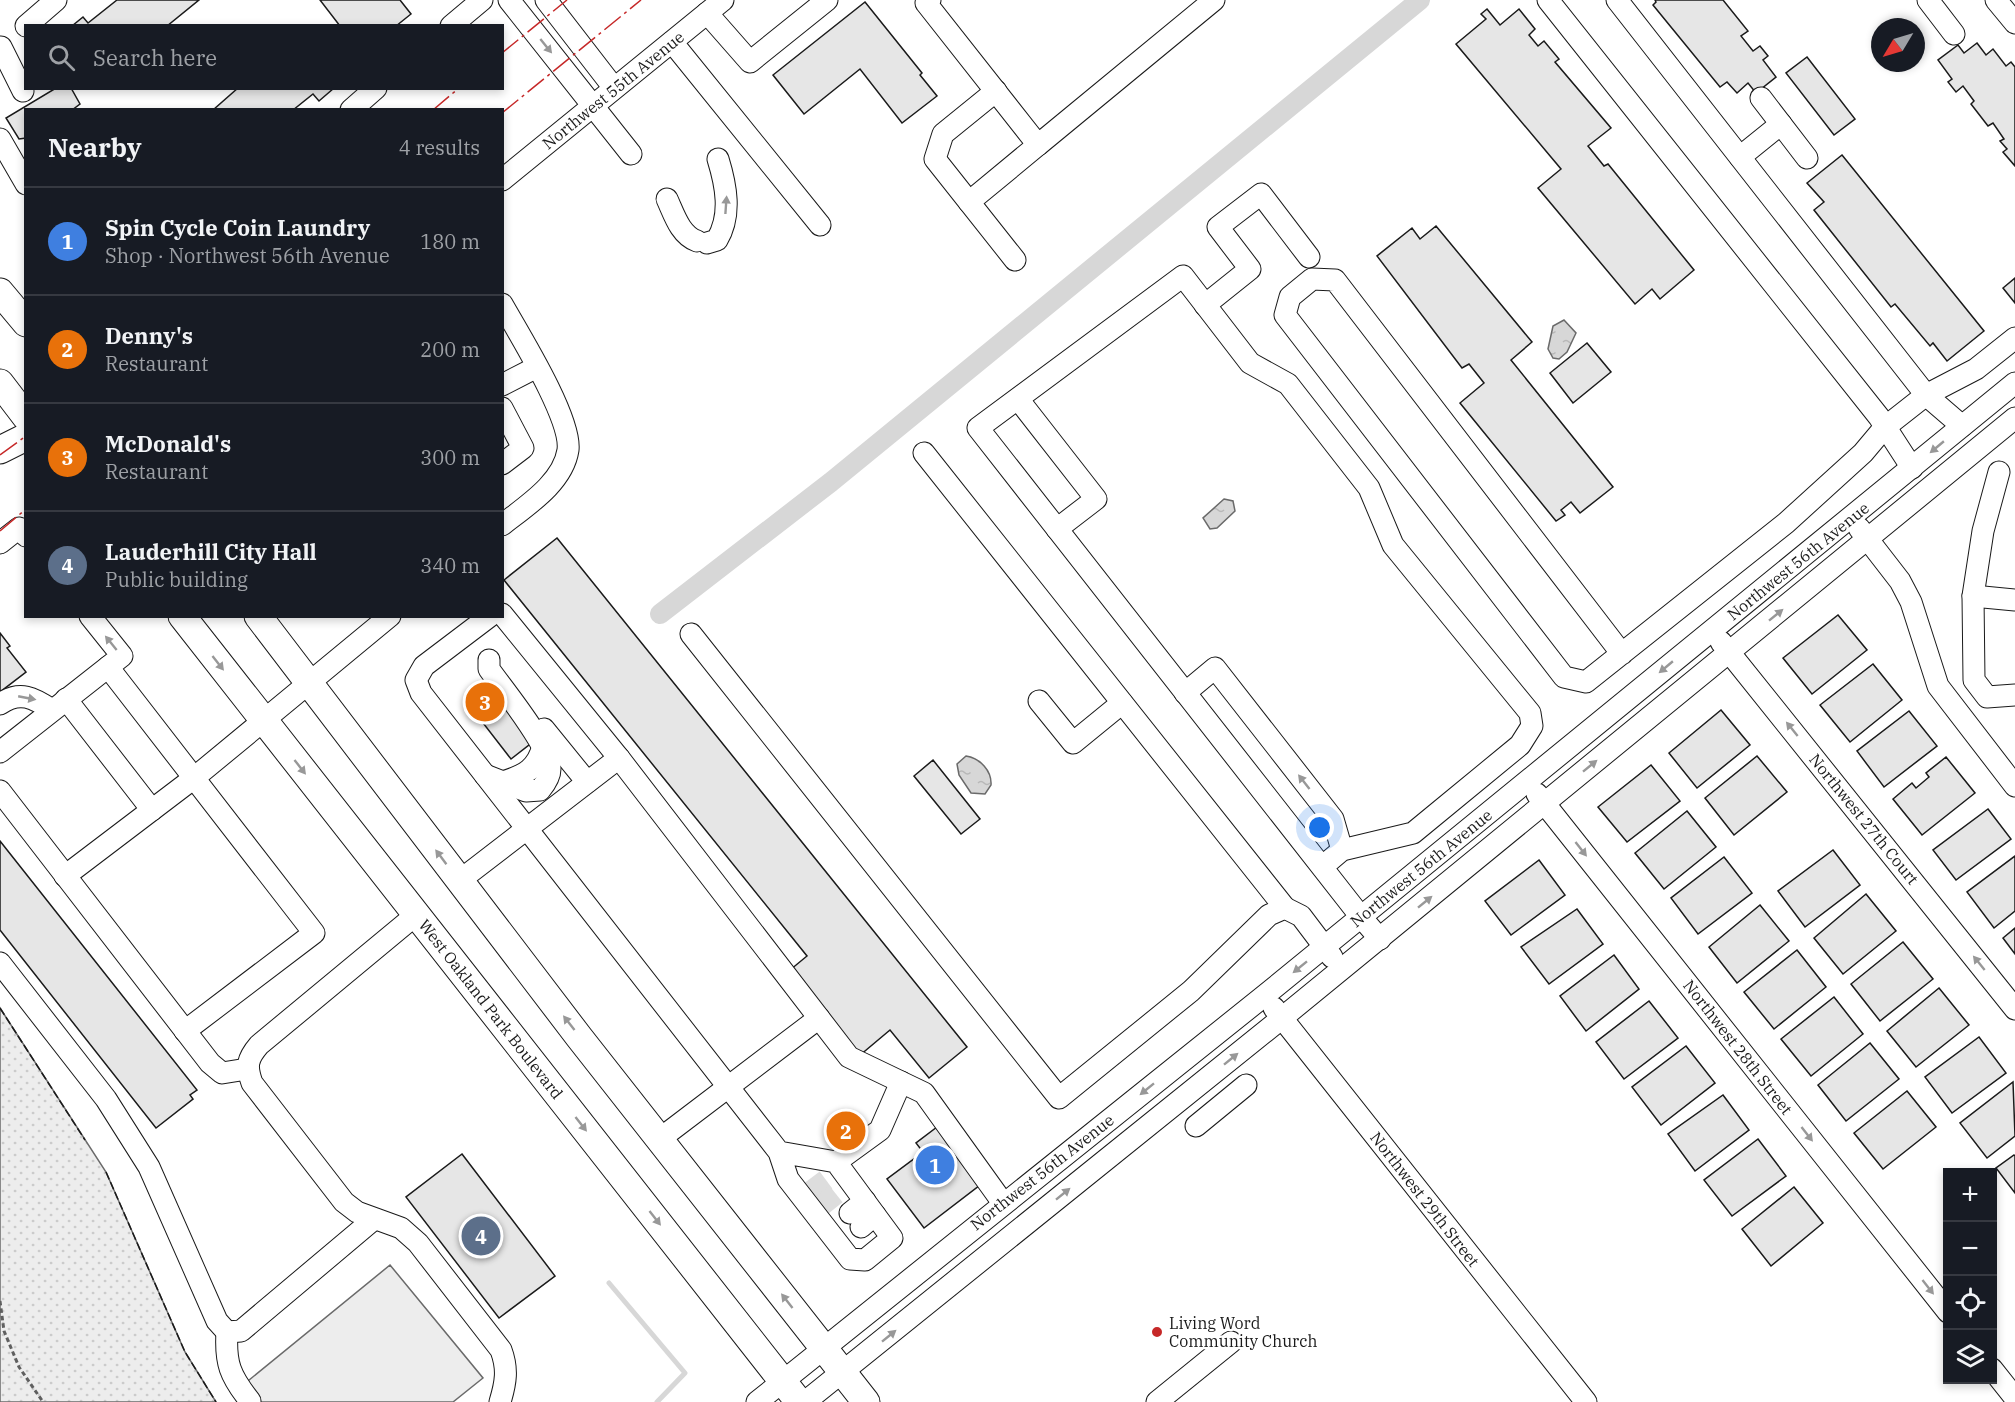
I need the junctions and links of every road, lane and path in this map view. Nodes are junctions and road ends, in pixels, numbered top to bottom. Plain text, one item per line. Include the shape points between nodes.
1 (56, 0) edge
2 (482, 0) edge
3 (509, 0) edge
4 (546, 0) edge
5 (827, 0) edge
6 (930, 0) edge
7 (1214, 0) edge
8 (1548, 0) edge
9 (1617, 0) edge
10 (1996, 0) edge
11 (1931, 1) edge
12 (715, 7) edge
13 (2015, 23) edge
14 (28, 24) edge
15 (454, 24) edge
16 (24, 28) edge
17 (1954, 34) dead end
18 (672, 42) junction
19 (0, 47) edge
20 (614, 88) junction
21 (374, 90) edge
22 (23, 91) dead end
23 (996, 91) junction
24 (1761, 98) dead end
25 (593, 105) junction
26 (353, 108) edge
27 (1781, 124) junction
28 (0, 139) edge
29 (1038, 144) junction
30 (631, 154) dead end
31 (1740, 158) junction
32 (1807, 158) dead end
33 (718, 159) dead end
34 (504, 178) edge
35 (24, 181) edge
36 (667, 199) dead end
37 (969, 202) junction
38 (820, 225) dead end
39 (1309, 257) dead end
40 (1015, 260) dead end
41 (0, 292) edge
42 (1205, 305) junction
43 (504, 308) edge
44 (24, 321) edge
45 (2015, 338) edge
46 (537, 367) junction
47 (0, 383) edge
48 (2015, 383) edge
49 (504, 384) edge
50 (1926, 395) junction
51 (1018, 399) junction
52 (17, 411) edge
53 (504, 412) edge
54 (2015, 418) edge
55 (1962, 426) junction
56 (1884, 428) junction
57 (24, 438) edge
58 (0, 450) edge
59 (924, 453) dead end
60 (504, 462) edge
61 (1912, 468) junction
62 (1999, 472) dead end
63 (1851, 518) junction
64 (505, 519) edge
65 (1058, 529) junction
66 (24, 534) edge
67 (1868, 539) junction
68 (0, 543) edge
69 (1973, 596) junction
70 (2015, 600) edge
71 (504, 616) edge
72 (92, 618) edge
73 (184, 618) edge
74 (260, 618) edge
75 (388, 618) edge
76 (487, 618) edge
77 (1711, 630) junction
78 (468, 633) junction
79 (691, 634) dead end
80 (1730, 652) junction
81 (1622, 654) junction
82 (489, 660) junction
83 (108, 667) junction
84 (309, 682) junction
85 (1185, 693) junction
86 (2015, 695) edge
87 (1039, 700) dead end
88 (1122, 703) junction
89 (0, 704) edge
90 (59, 705) junction
91 (264, 721) junction
92 (0, 752) edge
93 (619, 758) junction
94 (194, 777) junction
95 (494, 778) junction
96 (587, 782) junction
97 (1528, 782) junction
98 (2015, 786) edge
99 (0, 791) edge
100 (1545, 804) junction
101 (152, 810) junction
102 (526, 829) junction
103 (1342, 850) junction
104 (1322, 867) junction
105 (65, 876) junction
106 (459, 881) junction
107 (1285, 908) junction
108 (417, 914) junction
109 (1361, 917) junction
110 (1380, 939) junction
111 (1324, 947) junction
112 (0, 963) edge
113 (1342, 969) junction
114 (1264, 996) junction
115 (2015, 1009) edge
116 (819, 1018) junction
117 (1282, 1018) junction
118 (185, 1031) junction
119 (1193, 1052) junction
120 (247, 1069) junction
121 (901, 1082) junction
122 (1198, 1085) junction
123 (1246, 1085) dead end
124 (727, 1088) junction
125 (1216, 1110) junction
126 (1196, 1126) dead end
127 (661, 1138) junction
128 (779, 1152) junction
129 (826, 1188) junction
130 (1003, 1203) junction
131 (374, 1219) junction
132 (0, 1301) edge
133 (1943, 1307) edge
134 (227, 1332) junction
135 (1231, 1342) dead end
136 (823, 1347) junction
137 (843, 1372) junction
138 (1997, 1375) edge
139 (783, 1381) junction
140 (2015, 1398) edge
141 (250, 1401) edge
142 (43, 1402) edge
143 (500, 1402) edge
144 (757, 1402) edge
145 (799, 1402) edge
146 (805, 1402) edge
147 (866, 1402) edge
148 (1157, 1402) edge
149 (1586, 1402) edge

1 - 14 street
2 - 15 street
3 -> 25 street
4 - 20 street
5 - 12 street via 750,62
6 - 23 street via 926,3
7 - 29 street
8 - 56 street
9 - 31 street
10 - 13 street
11 - 17 street
12 - 18 street, Northwest 55th Avenue
16 - 19 street
18 - 20 street, Northwest 55th Avenue
18 - 38 street
19 - 22 street
20 - 25 street, Northwest 55th Avenue
21 - 26 street
23 - 29 street
23 - 37 street via 943,134 935,159
24 - 27 street
25 - 30 street
25 - 34 street, Northwest 55th Avenue
27 - 31 street
27 - 32 street
28 - 35 street
29 - 37 street
31 - 50 street
36 -> 33 street via 682,230 702,242 717,240 726,210
37 - 40 street
39 - 42 street via 1261,194 1218,227 1250,269
41 - 44 main road
42 - 51 street via 1182,276
42 - 103 street via 1250,363 1288,384 1369,488 1393,545 1530,713 1532,726 1520,746 1413,833
43 - 46 street
45 - 50 street via 1976,369
46 - 49 street
46 - 64 street via 559,408 568,449 550,484
47 - 52 main road
48 - 55 street, Northwest 56th Avenue
50 - 55 street
50 - 56 street
51 - 65 street via 1096,499
51 - 65 street via 978,428
53 - 60 street via 523,448
54 - 67 street, Northwest 56th Avenue
55 -> 61 street, Northwest 56th Avenue
56 - 61 street
56 - 81 street via 1863,453 1786,523
57 - 58 main road
59 - 88 street
61 - 63 street, Northwest 56th Avenue
62 - 69 street via 1983,531
63 - 67 street
63 - 77 street, Northwest 56th Avenue
65 - 85 street
66 - 68 street via 19,528
80 -> 67 street, Northwest 56th Avenue
67 - 98 street via 1911,602 1938,686
69 - 70 street
69 - 86 street via 1974,680 1987,697
71 - 93 street
83 -> 72 street via 122,656
73 -> 91 main road, West Oakland Park Boulevard
74 - 84 main road
75 - 84 street
76 - 78 street
77 - 80 street, Northwest 27th Court
77 -> 97 street, Northwest 56th Avenue
78 - 82 street
78 - 95 street via 424,666 417,680 421,693
79 - 107 street via 1059,1098 1191,991 1269,915
100 -> 80 street, Northwest 56th Avenue
115 -> 80 street, Northwest 27th Court
81 - 81 street via 1586,682 1564,677 1285,315 1290,297 1312,279 1335,280
82 - 95 street via 489,669 548,753 550,770 540,790 526,791
82 - 96 street
83 - 90 street
83 - 94 street
84 - 91 street
106 -> 84 main road
103 -> 85 street via 1333,819 1215,668
85 - 104 street
87 - 88 street via 1072,743
88 - 107 street
89 -> 90 street via 18,695
90 - 92 street
90 - 101 street
91 - 94 street
91 -> 108 main road, West Oakland Park Boulevard
93 - 96 street
93 - 116 street
94 - 101 street
94 - 118 street via 314,933
95 - 102 street
96 - 102 street
97 - 100 street, Northwest 28th Street
97 - 109 street, Northwest 56th Avenue
99 - 105 street
110 -> 100 street, Northwest 56th Avenue
100 -> 133 street, Northwest 28th Street
101 - 105 street
102 - 106 street
102 - 124 street
103 - 104 street
104 - 109 street
105 - 118 street
127 -> 106 main road
107 - 111 street via 1301,916
108 - 120 street via 259,1045 248,1058
108 -> 139 main road, West Oakland Park Boulevard
109 - 110 street
109 - 111 street, Northwest 56th Avenue
110 - 113 street, Northwest 56th Avenue
111 - 113 street
111 -> 114 street, Northwest 56th Avenue
112 - 134 street via 106,1099 149,1167 217,1321
113 - 117 street, Northwest 56th Avenue
114 - 117 street, Northwest 29th Street
114 - 119 street, Northwest 56th Avenue
116 - 121 street via 849,1058
116 - 124 street
122 -> 117 street, Northwest 56th Avenue
117 - 149 street, Northwest 29th Street
118 - 120 street via 222,1072
119 - 122 street
119 -> 130 street, Northwest 56th Avenue
120 - 131 street via 252,1083 344,1202
121 - 129 street via 880,1130
121 - 130 street via 924,1093
122 - 125 street
137 -> 122 street, Northwest 56th Avenue
123 - 125 street
124 - 127 street
124 - 128 street
125 - 126 street
136 -> 127 main road
128 - 129 street
128 - 129 street via 788,1179
129 - 129 street via 850,1224
130 - 136 street, Northwest 56th Avenue
131 - 134 street via 241,1331
131 - 143 street via 401,1228 418,1243 501,1350 507,1366
132 - 142 path via 4,1331 19,1367
134 - 141 street via 225,1357 235,1382
135 - 148 street
136 - 137 main road
136 - 139 street, Northwest 56th Avenue
137 - 146 street, Northwest 56th Avenue
137 - 147 main road
138 - 140 street
139 - 144 street, Northwest 56th Avenue
139 - 145 main road, West Oakland Park Boulevard

